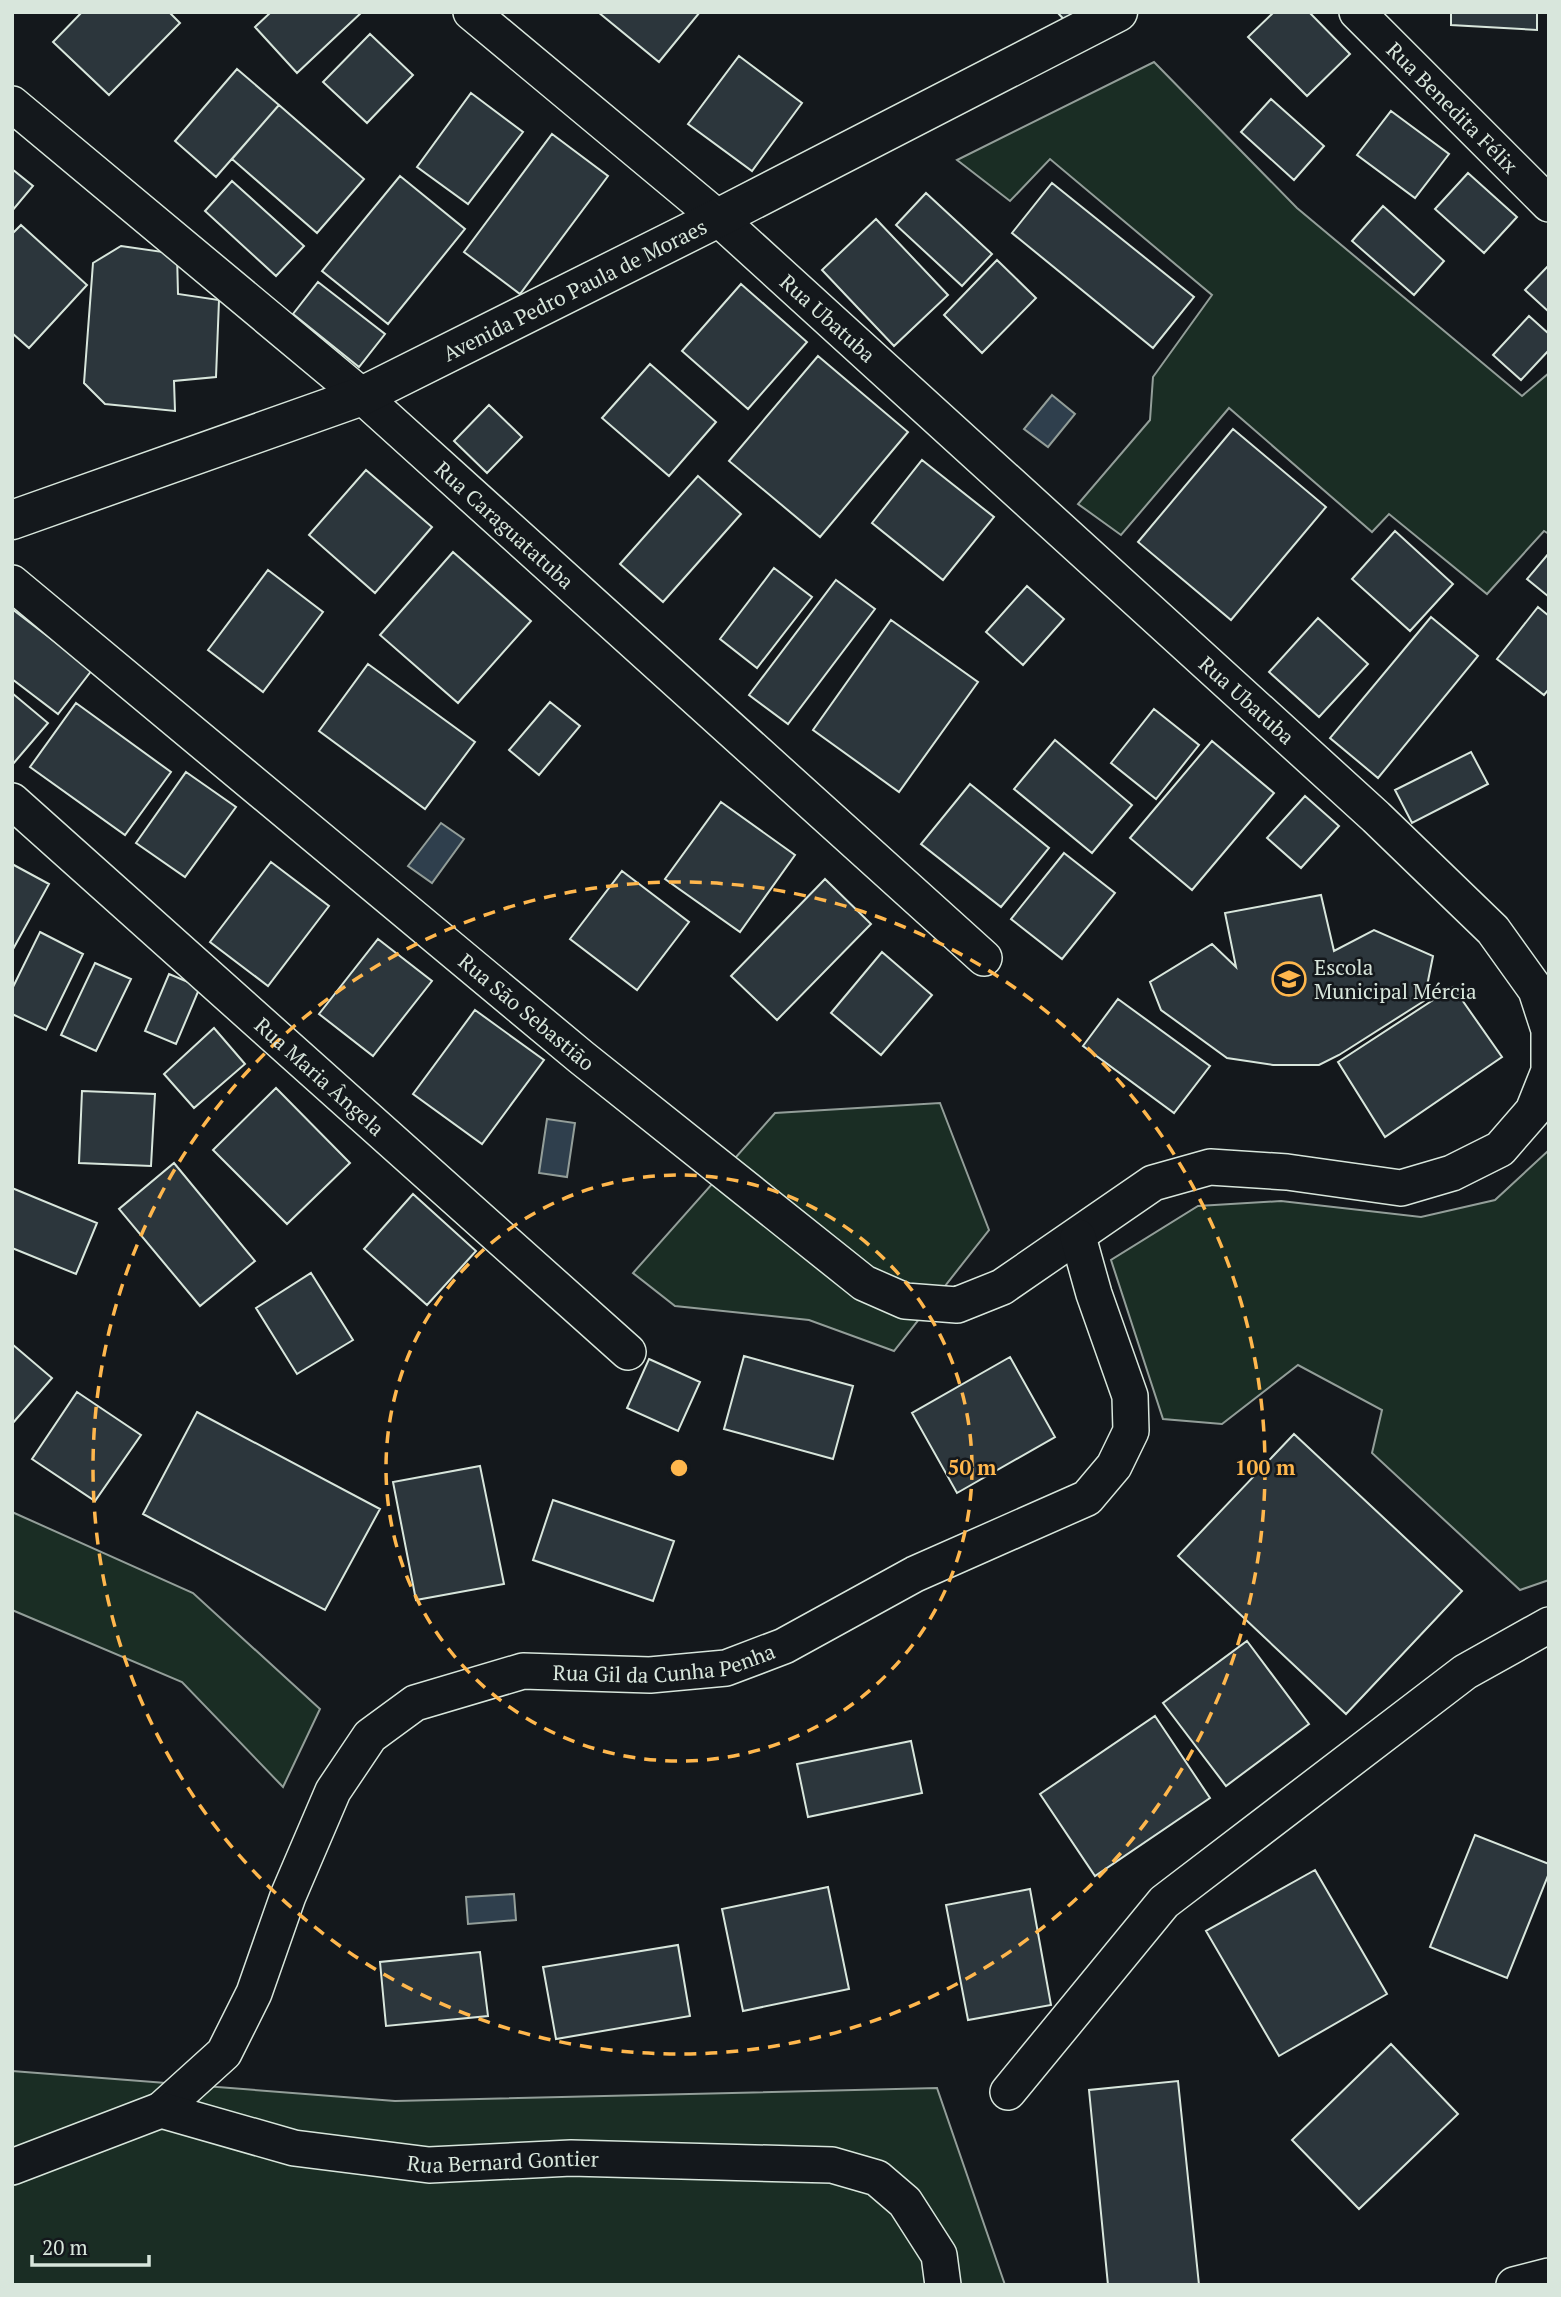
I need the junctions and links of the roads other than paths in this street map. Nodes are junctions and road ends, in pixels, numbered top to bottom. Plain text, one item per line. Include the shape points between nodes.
1 (471, 12) edge
2 (1118, 12) edge
3 (1357, 12) edge
4 (12, 104) edge
5 (1549, 204) edge
6 (718, 218) junction
7 (362, 396) junction
8 (12, 520) edge
9 (12, 583) edge
10 (12, 801) edge
11 (984, 958) dead end
12 (1078, 1237) junction
13 (628, 1352) dead end
14 (1549, 1625) edge
15 (1008, 2092) dead end
16 (161, 2110) junction
17 (12, 2167) edge
18 (1549, 2276) edge
19 (943, 2285) edge
20 (1514, 2285) edge

1 - 6 street, Rua Ubatuba
2 - 6 main road, Avenida Pedro Paula de Moraes
3 - 5 street, Rua Benedita Félix
4 - 7 street, Rua Caraguatatuba
6 - 7 main road, Avenida Pedro Paula de Moraes
6 - 12 street, Rua Ubatuba via 1376,817 1493,930 1536,990 1549,1030 1549,1071 1533,1111 1500,1149 1452,1173 1401,1188 1210,1167 1153,1183
7 - 8 main road, Avenida Pedro Paula de Moraes
7 - 11 street, Rua Caraguatatuba
9 - 12 street, Rua São Sebastião via 580,1058 864,1283 905,1301 957,1305 1002,1287
10 - 13 street, Rua Maria Ângela
12 - 16 street, Rua Gil da Cunha Penha via 1130,1396 1131,1431 1114,1465 1087,1498 915,1574 784,1646 726,1668 650,1675 523,1671 415,1703 370,1735 333,1791 288,1896 254,1993 223,2053
14 - 15 street via 1465,1672 1164,1902
16 - 17 street
16 - 19 street, Rua Bernard Gontier via 294,2148 429,2165 571,2158 832,2165 877,2178 905,2202 939,2255
18 - 20 street

